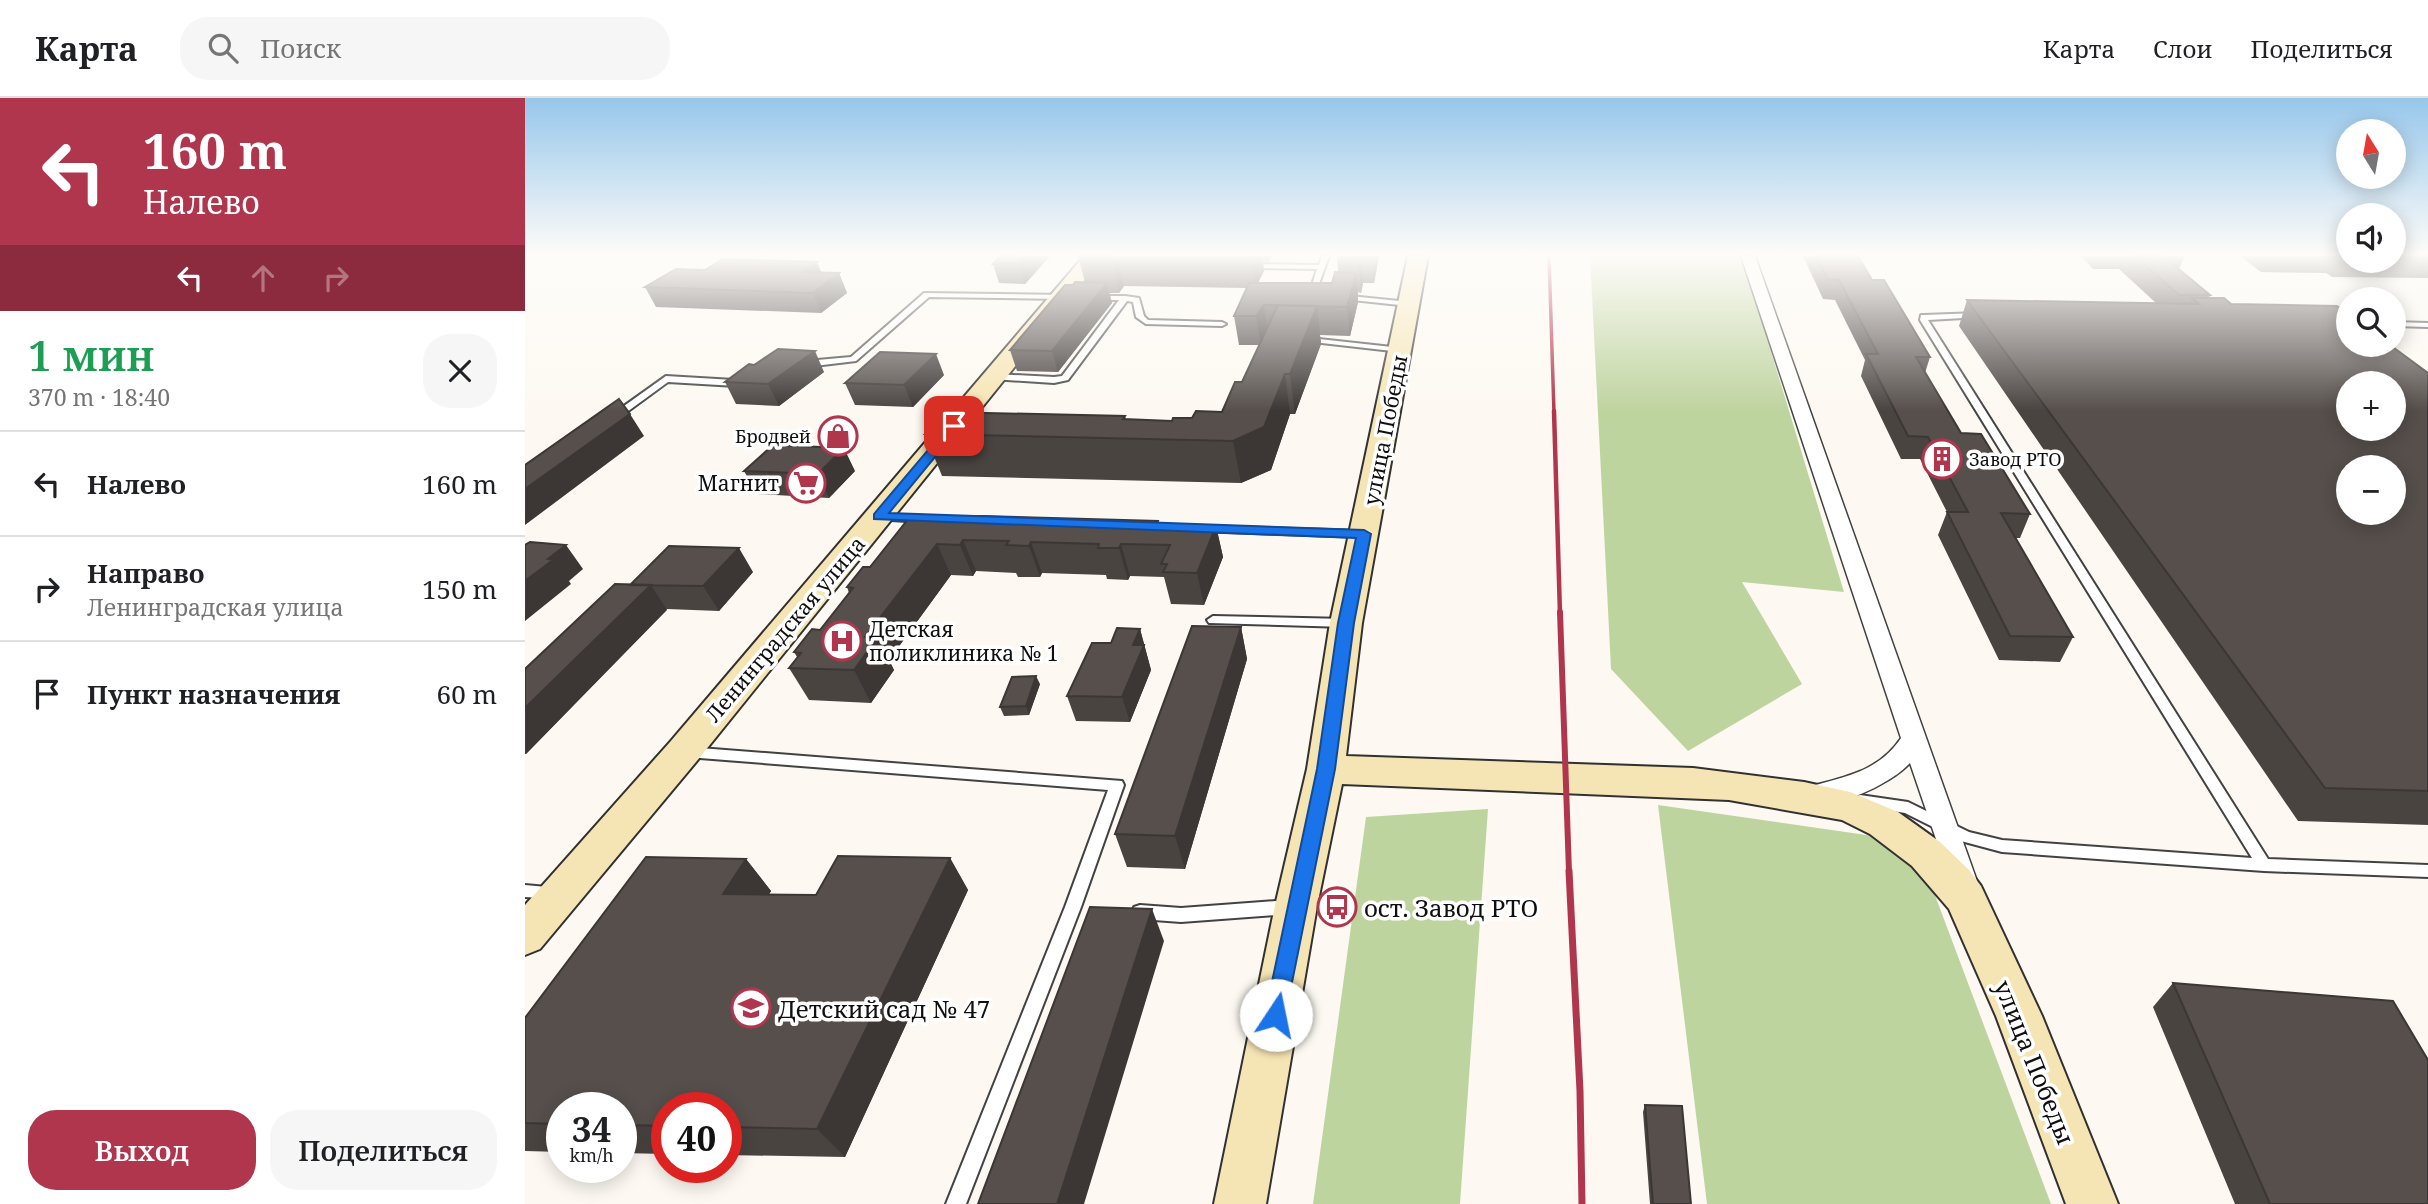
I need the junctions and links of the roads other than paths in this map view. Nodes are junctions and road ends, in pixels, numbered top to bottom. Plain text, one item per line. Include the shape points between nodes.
1 (912, 308) edge
2 (1064, 308) edge
3 (1118, 308) edge
4 (1138, 308) edge
5 (1408, 308) edge
6 (1766, 308) edge
7 (1982, 315) edge
8 (1222, 324) dead end
9 (2406, 324) edge
10 (2428, 325) edge
11 (1294, 339) edge
12 (1401, 350) junction
13 (798, 365) edge
14 (746, 376) edge
15 (995, 377) junction
16 (601, 426) edge
17 (879, 517) junction
18 (936, 519) edge
19 (1187, 528) edge
20 (1364, 534) junction
21 (1213, 620) dead end
22 (1346, 623) junction
23 (1915, 738) junction
24 (683, 752) junction
25 (1326, 769) junction
26 (1804, 797) junction
27 (1945, 827) junction
28 (2264, 865) junction
29 (2428, 870) edge
30 (525, 891) edge
31 (561, 894) junction
32 (1296, 906) junction
33 (1127, 911) edge
34 (1976, 920) junction
35 (525, 936) edge
36 (955, 1204) edge
37 (1240, 1204) edge
38 (2092, 1204) edge

1 - 13 lane via 853,359
2 - 15 street, Ленинградская улица
3 - 15 lane via 1065,378
4 - 8 lane via 1146,322
5 - 12 street, улица Победы
6 - 23 street, улица Победы
7 - 28 lane via 1924,317
9 - 10 lane
11 - 12 lane
12 - 20 street, улица Победы
14 - 16 lane via 736,383 666,379
15 - 17 street, Ленинградская улица via 948,442
17 - 18 lane
17 - 24 street, Ленинградская улица
19 - 20 lane
20 - 22 street, улица Победы
21 - 22 lane
22 - 25 street, улица Победы
23 - 26 street, улица Победы via 1894,764 1867,781
23 - 27 street, улица Победы
24 - 31 street, Ленинградская улица
24 - 36 lane via 1117,785 1079,907
25 - 26 street, улица Победы via 1693,782
25 - 32 street, улица Победы
26 - 27 lane via 1892,804
26 - 34 street, улица Победы via 1850,807 1905,837 1954,882
27 - 28 lane via 2002,846
27 - 34 street, улица Победы
28 - 29 lane
30 - 31 lane
31 - 35 street, Ленинградская улица
32 - 33 lane via 1181,915
32 - 37 street, улица Победы
34 - 38 street, улица Победы via 2019,1016

